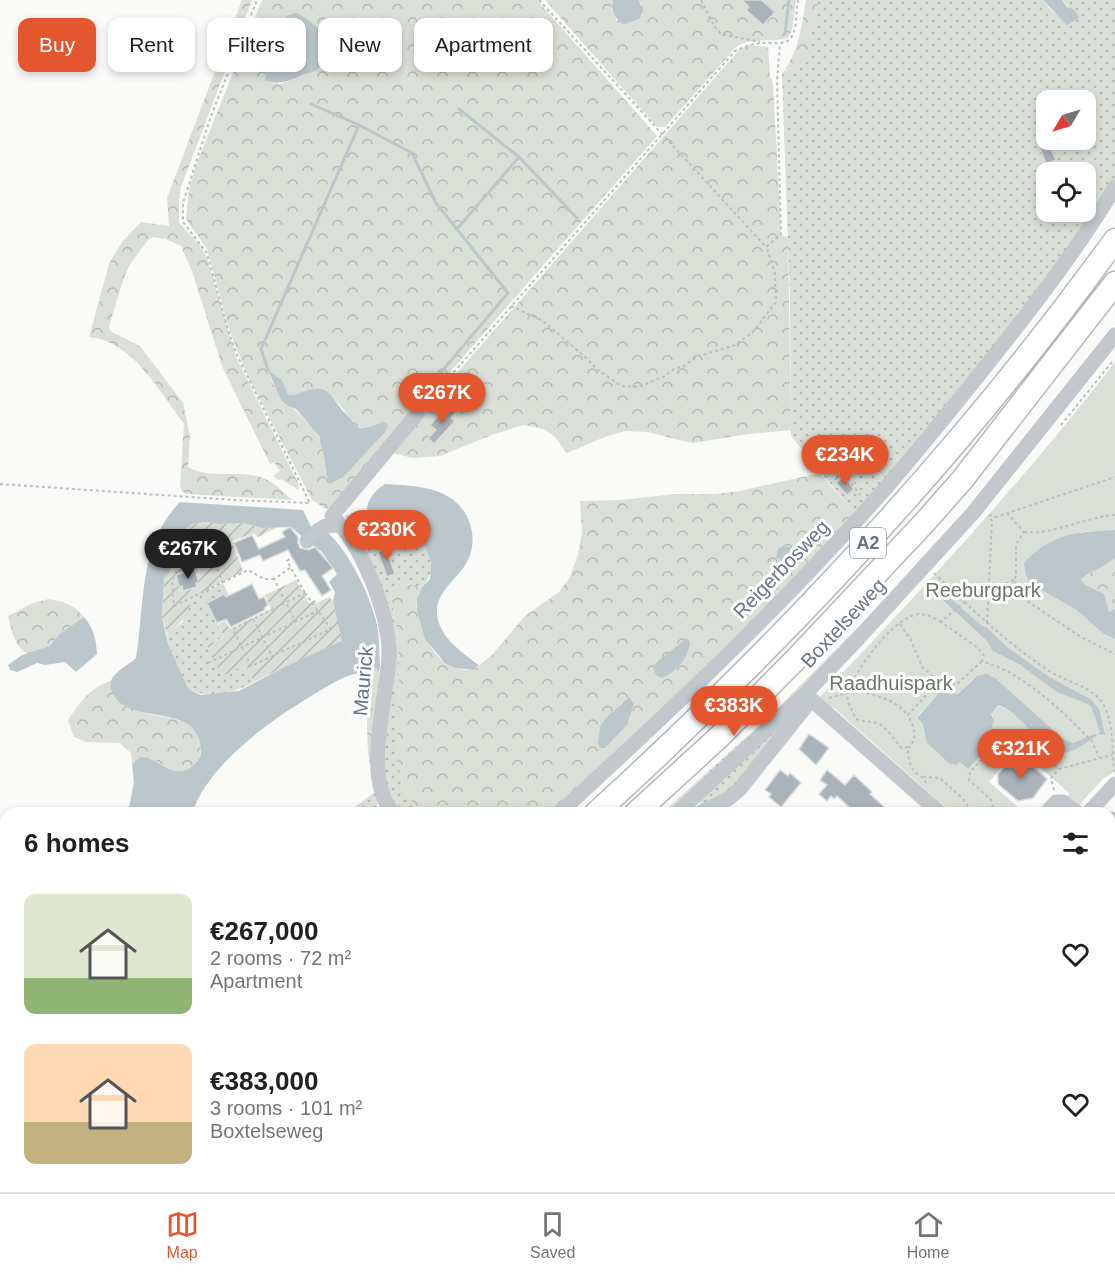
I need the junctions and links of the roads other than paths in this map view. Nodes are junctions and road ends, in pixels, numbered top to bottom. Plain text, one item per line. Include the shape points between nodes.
1 (1115, 187) edge
2 (1114, 241) edge
3 (1115, 284) edge
4 (1115, 335) edge
5 (417, 414) road end
6 (342, 526) junction
7 (308, 541) road end
8 (812, 700) junction
9 (1115, 784) edge
10 (389, 807) edge
11 (565, 807) edge
12 (602, 807) edge
13 (643, 807) edge
14 (694, 807) edge
15 (703, 807) edge
16 (933, 807) edge
17 (1051, 807) edge
18 (1070, 807) edge
19 (1094, 807) edge

1 - 11 street, Reigerbosweg via 1016,328 870,505 697,685
2 - 12 highway, A2 via 994,397 903,505 778,639
3 - 13 highway, A2 via 925,522 719,737
4 - 8 street, Boxtelseweg via 973,513 855,642
5 - 6 street via 332,516
6 - 7 street via 329,525
6 - 10 street, Maurick via 372,581 386,631 389,655 378,764 383,797
8 - 14 street, Boxtelseweg
8 - 15 street, Boxtelseweg via 739,790 728,799
8 - 16 street
9 - 19 street
17 - 18 street via 1063,802

